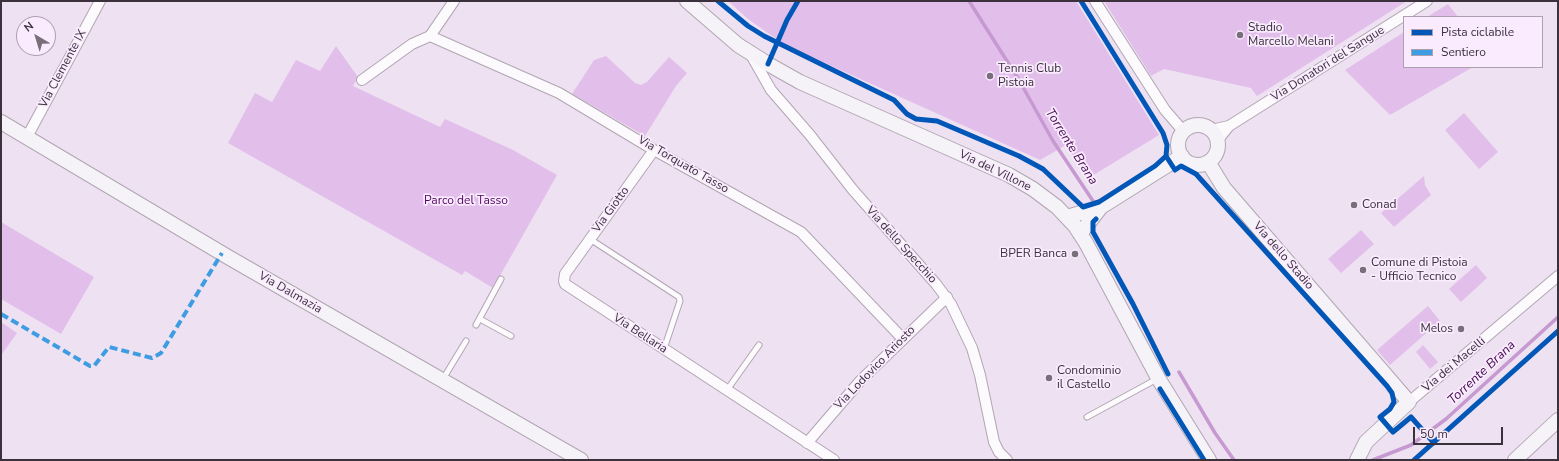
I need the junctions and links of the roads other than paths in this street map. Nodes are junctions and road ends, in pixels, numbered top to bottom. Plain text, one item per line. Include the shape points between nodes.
1 (100, 1) edge
2 (454, 1) edge
3 (687, 1) edge
4 (1095, 1) edge
5 (1427, 1) edge
6 (1403, 16) edge
7 (1403, 16) edge
8 (430, 36) junction
9 (750, 53) junction
10 (362, 80) dead end
11 (1, 122) edge
12 (1184, 132) junction
13 (1214, 136) junction
14 (27, 137) junction
15 (654, 150) junction
16 (1182, 156) junction
17 (1208, 162) junction
18 (1101, 207) junction
19 (1067, 217) junction
20 (1080, 234) junction
21 (590, 239) junction
22 (567, 271) joint
23 (1558, 276) edge
24 (501, 279) dead end
25 (947, 297) junction
26 (480, 318) junction
27 (476, 325) dead end
28 (511, 336) dead end
29 (903, 339) junction
30 (466, 341) dead end
31 (759, 345) dead end
32 (664, 349) junction
33 (1158, 378) junction
34 (442, 381) junction
35 (727, 390) junction
36 (1409, 402) junction
37 (1087, 417) dead end
38 (1558, 420) edge
39 (807, 443) junction
40 (1360, 454) edge
41 (581, 460) edge
42 (834, 460) edge
43 (1007, 460) edge
44 (1209, 460) edge
45 (1515, 460) edge

1 - 14 street, Via Clemente IX
2 - 8 street
3 - 9 street, Via del Villone
4 - 12 street via 1166,110
5 - 6 street, Via Donatori del Sangue
7 - 13 street, Via Donatori del Sangue
8 - 10 street via 412,44
8 - 15 street, Via Torquato Tasso via 559,93
9 - 19 street, Via del Villone via 800,82 1019,180 1046,198
9 - 25 street, Via dello Specchio via 770,90
11 - 14 street, Via Dalmazia
12 - 13 street via 1194,126 1206,127
12 - 16 street via 1178,143
13 - 17 street via 1216,153
14 - 34 street, Via Dalmazia
15 - 21 street, Via Giotto
15 - 29 street, Via Torquato Tasso via 800,232
16 - 17 street via 1196,165
16 - 18 street
17 - 36 street, Via dello Stadio via 1224,188
18 - 19 street
18 - 20 street
19 - 20 street, Via del Villone
20 - 33 street, Via del Villone
21 - 22 street, Via Giotto
21 - 32 lane via 680,299
22 - 32 street, Via Bellaria via 564,281 568,286
23 - 36 street, Via dei Macelli
24 - 26 lane
25 - 29 street, Via Lodovico Ariosto
25 - 43 street, Via dello Specchio via 972,348 994,442
26 - 27 lane
26 - 28 lane
29 - 39 street, Via Lodovico Ariosto via 850,391
30 - 34 lane
31 - 35 lane
32 - 35 street, Via Bellaria
33 - 37 lane
33 - 44 street, Via del Villone
34 - 41 street, Via Dalmazia
35 - 39 street, Via Bellaria
36 - 40 street, Via dei Macelli via 1370,438
38 - 45 street
39 - 42 street, Via Bellaria

